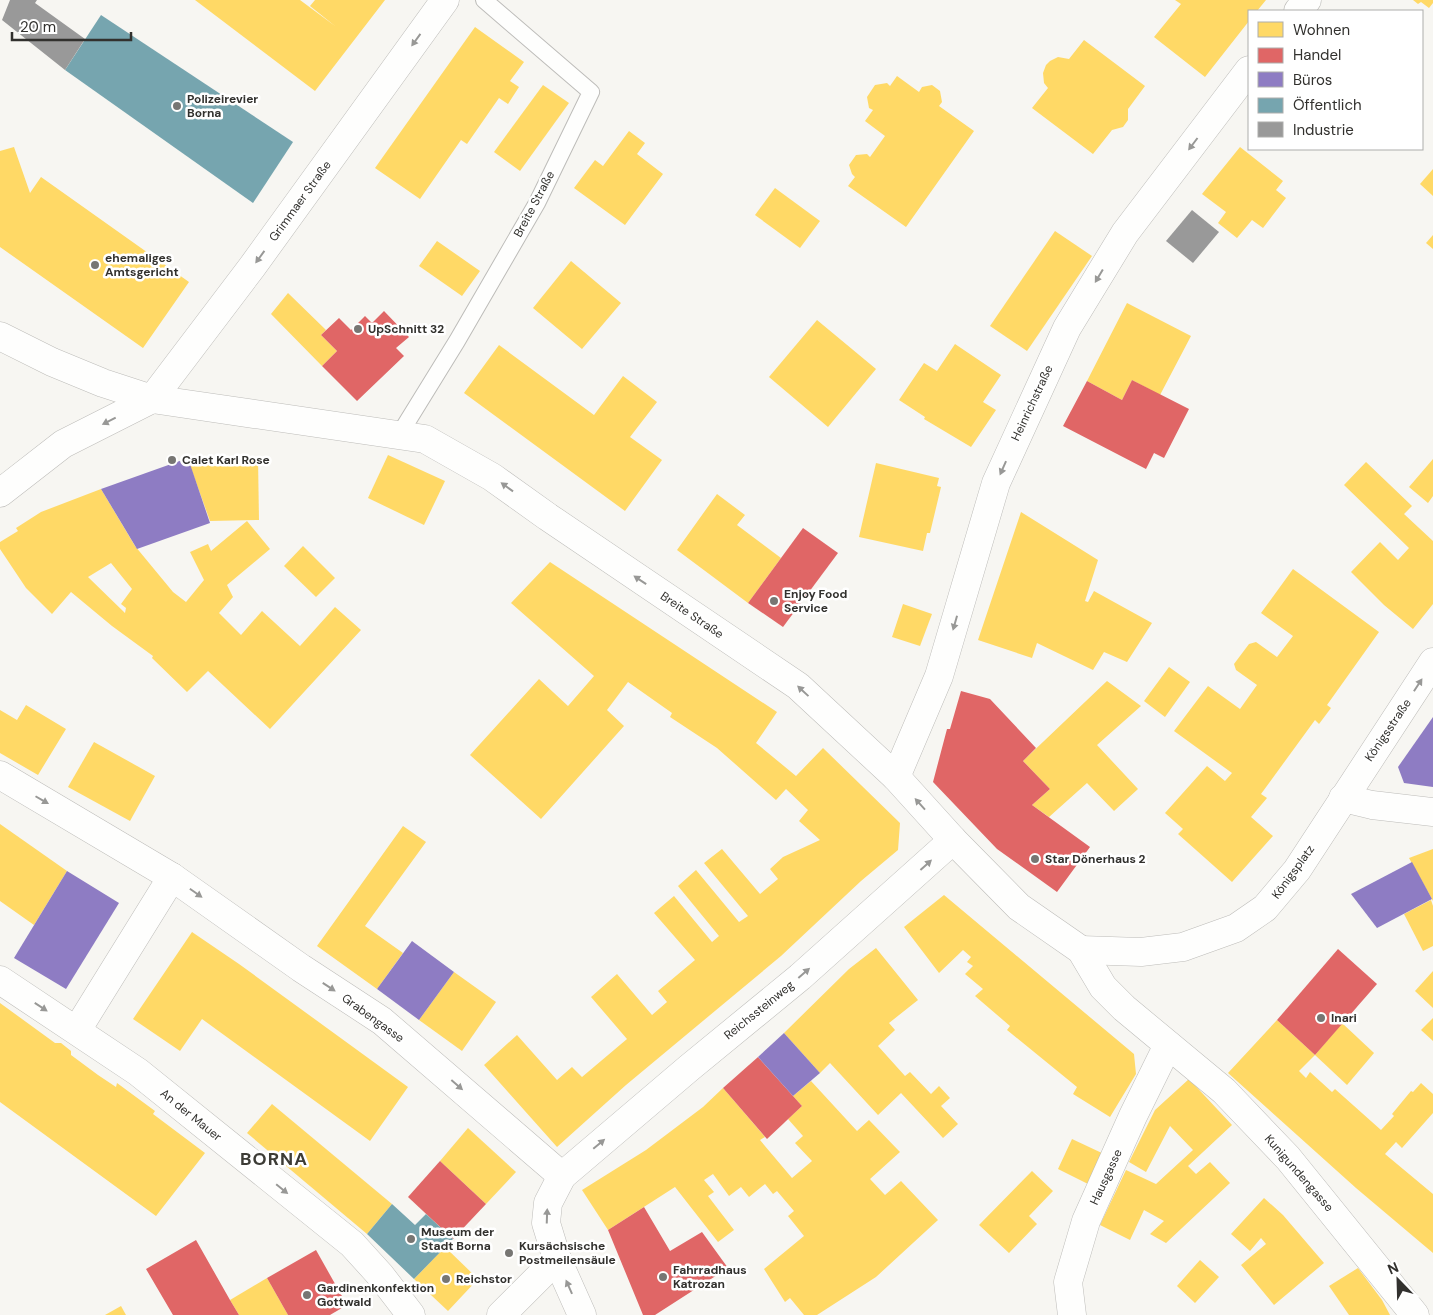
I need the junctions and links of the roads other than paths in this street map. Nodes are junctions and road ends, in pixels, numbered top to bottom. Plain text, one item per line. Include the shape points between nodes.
1 (445, 0) edge
2 (484, 0) edge
3 (1307, 0) edge
4 (1299, 10) edge
5 (1248, 71) edge
6 (0, 336) edge
7 (152, 399) junction
8 (399, 434) junction
9 (0, 493) edge
10 (1433, 662) edge
11 (0, 775) edge
12 (896, 777) junction
13 (1343, 798) junction
14 (1433, 812) edge
15 (952, 840) junction
16 (172, 877) junction
17 (1081, 950) junction
18 (0, 980) edge
19 (77, 1030) junction
20 (1168, 1045) junction
21 (562, 1176) junction
22 (557, 1259) junction
23 (407, 1314) edge
24 (501, 1315) edge
25 (582, 1315) edge
26 (1072, 1315) edge
27 (1415, 1315) edge

1 -> 7 street, Grimmaer Straße via 248,274
2 - 8 lane, Breite Straße via 591,92 537,203
3 - 4 street
5 -> 12 street, Heinrichstraße via 1125,233 1067,328 996,483 939,676
6 - 7 street, Breite Straße via 60,366
7 - 8 street, Breite Straße
7 -> 9 street via 63,444
12 -> 8 street, Breite Straße via 798,686 492,477 425,439
13 -> 10 street, Königsstraße
11 -> 16 street, Grabengasse
15 -> 12 street, Breite Straße
13 - 14 street
13 - 17 street, Königsplatz via 1297,870 1272,901 1236,928 1183,947 1141,952
15 - 17 street via 1019,907
21 -> 15 street, Reichssteinweg via 800,976
16 - 19 street
16 -> 21 street, Grabengasse via 382,1022
17 - 20 street via 1104,987
18 -> 19 street, An der Mauer
19 -> 23 street, An der Mauer via 138,1072 352,1244 381,1276
20 - 26 street, Hausgasse via 1086,1221 1068,1282
20 - 27 street, Kunigundengasse via 1224,1092 1288,1158
22 -> 21 street via 546,1223 548,1203
22 - 24 street
25 -> 22 street

